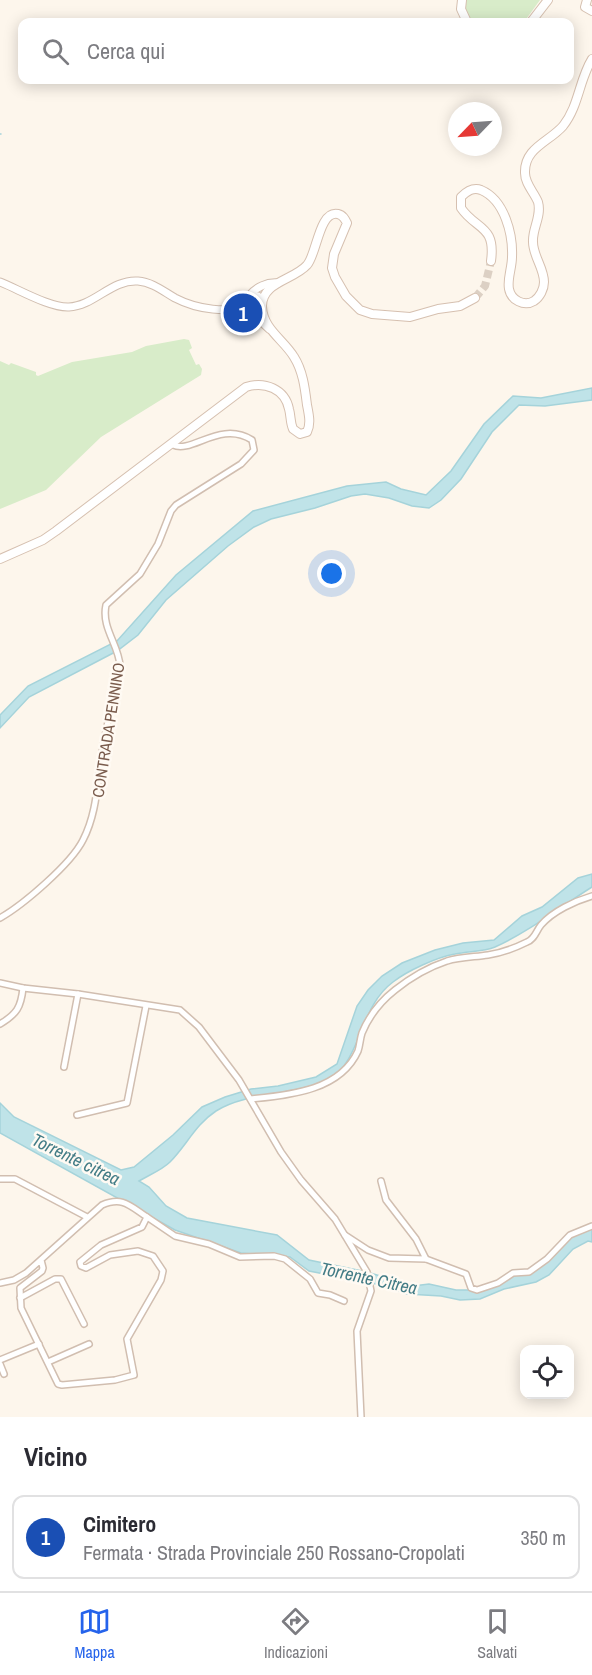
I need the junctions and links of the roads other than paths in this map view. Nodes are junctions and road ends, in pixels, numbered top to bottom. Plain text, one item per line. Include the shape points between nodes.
1 (462, 0) edge
2 (548, 0) edge
3 (582, 0) edge
4 (589, 9) edge
5 (465, 18) edge
6 (534, 18) edge
7 (592, 59) edge
8 (491, 261) tunnel mouth
9 (0, 282) edge
10 (278, 283) junction
11 (475, 298) tunnel mouth
12 (262, 301) junction
13 (251, 303) junction
14 (272, 331) junction
15 (173, 445) dead end
16 (0, 559) edge
17 (592, 896) edge
18 (0, 918) edge
19 (0, 983) edge
20 (23, 988) junction
21 (78, 994) junction
22 (146, 1006) junction
23 (0, 1024) edge
24 (64, 1066) dead end
25 (251, 1100) junction
26 (77, 1115) dead end
27 (0, 1179) edge
28 (381, 1181) dead end
29 (87, 1217) junction
30 (147, 1218) junction
31 (592, 1226) edge
32 (344, 1234) junction
33 (426, 1259) junction
34 (41, 1260) junction
35 (0, 1283) edge
36 (20, 1298) junction
37 (344, 1301) dead end
38 (84, 1324) dead end
39 (39, 1344) junction
40 (89, 1344) dead end
41 (0, 1362) edge
42 (48, 1362) junction
43 (4, 1374) dead end
44 (361, 1417) edge

1 - 5 main road
2 - 6 main road
3 - 4 main road
7 - 8 main road via 569,117 553,136 534,149 527,161 525,176 539,205 533,242 544,283 538,297 523,303 511,294 512,254 503,213 488,194 471,189 461,197 460,206 486,232 491,243
9 - 13 street via 67,307 134,280 194,306 240,309
10 - 11 main road via 308,264 324,220 336,213 346,223 332,259 333,272 346,296 360,310 410,317 460,306
10 - 12 main road
10 - 13 street via 268,283
12 - 13 street via 257,295
12 - 14 main road via 264,317
13 - 14 street
14 - 16 main road via 301,371 309,420 307,432 300,434 292,429 289,407 277,390 263,385 246,387 48,536
15 - 18 street, CONTRADA PENNINO via 183,447 208,437 238,434 252,440 254,450 241,464 180,501 171,511 140,574 106,605 106,622 120,666 95,806 83,842 55,873
17 - 25 street via 575,901 550,918 527,942 496,953 448,961 401,985 374,1012 358,1051 335,1079 286,1095
19 - 20 street
20 - 21 street
20 - 23 street via 17,1010
21 - 22 street
21 - 24 street
22 - 25 street via 180,1010 188,1016
22 - 26 street via 127,1103
25 - 32 street via 281,1152
27 - 29 street via 15,1179
28 - 33 street via 386,1200
29 - 30 street via 113,1200 122,1201
29 - 34 street
30 - 37 street via 175,1236 240,1257 285,1259 310,1279 318,1293
30 - 42 street via 142,1227 101,1245 80,1262 86,1268 110,1255 138,1251 153,1256 163,1271 127,1339 134,1376 59,1385
31 - 33 street via 570,1235 529,1272 513,1273 477,1290 471,1288 466,1274
32 - 33 street via 389,1258
32 - 44 street via 367,1272 371,1289 357,1331
34 - 35 street via 14,1280
34 - 36 street via 42,1271 20,1288
36 - 38 street via 61,1279
36 - 39 street
39 - 41 street
39 - 42 street
40 - 42 street
41 - 43 street

